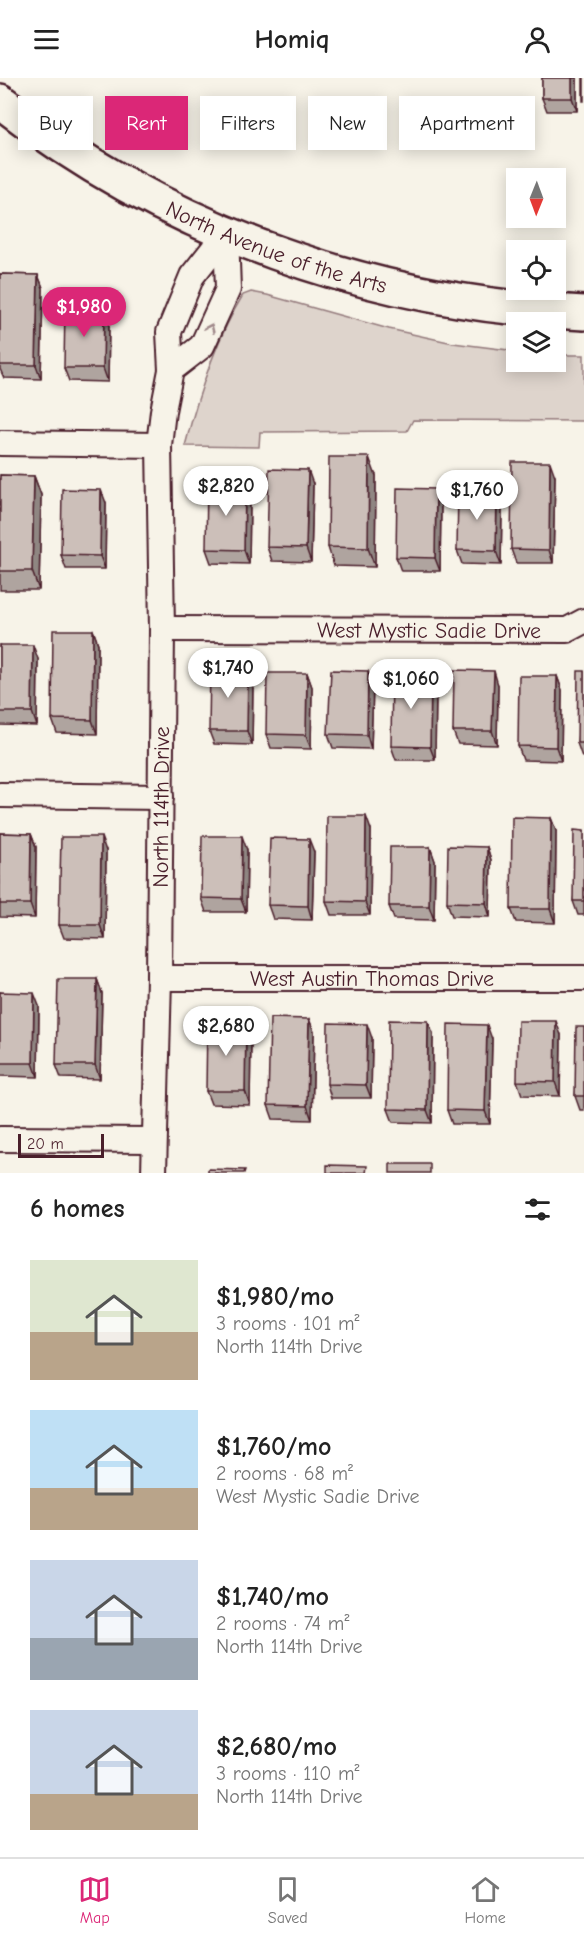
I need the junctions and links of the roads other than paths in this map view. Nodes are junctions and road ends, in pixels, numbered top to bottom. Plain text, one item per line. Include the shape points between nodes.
1 (0, 101) edge
2 (226, 233) junction
3 (584, 313) edge
4 (171, 370) junction
5 (0, 442) edge
6 (159, 445) junction
7 (584, 621) edge
8 (162, 629) junction
9 (0, 795) edge
10 (161, 797) junction
11 (159, 978) junction
12 (584, 978) edge
13 (0, 1139) edge
14 (154, 1140) junction
15 (154, 1173) edge

1 - 2 street, North Avenue of the Arts via 80,158 149,198
2 - 3 street, North Avenue of the Arts via 304,262 420,294
2 - 4 street, North 114th Drive via 192,276 169,332
4 -> 2 street via 202,346 228,289
4 - 6 street, North 114th Drive
5 - 6 street
6 - 8 street, North 114th Drive
7 - 8 street, West Mystic Sadie Drive via 567,630
8 - 10 street, North 114th Drive
9 - 10 street
10 - 11 street, North 114th Drive
11 - 12 street, West Austin Thomas Drive
11 - 14 street, North 114th Drive
13 - 14 street
14 - 15 street, North 114th Drive

